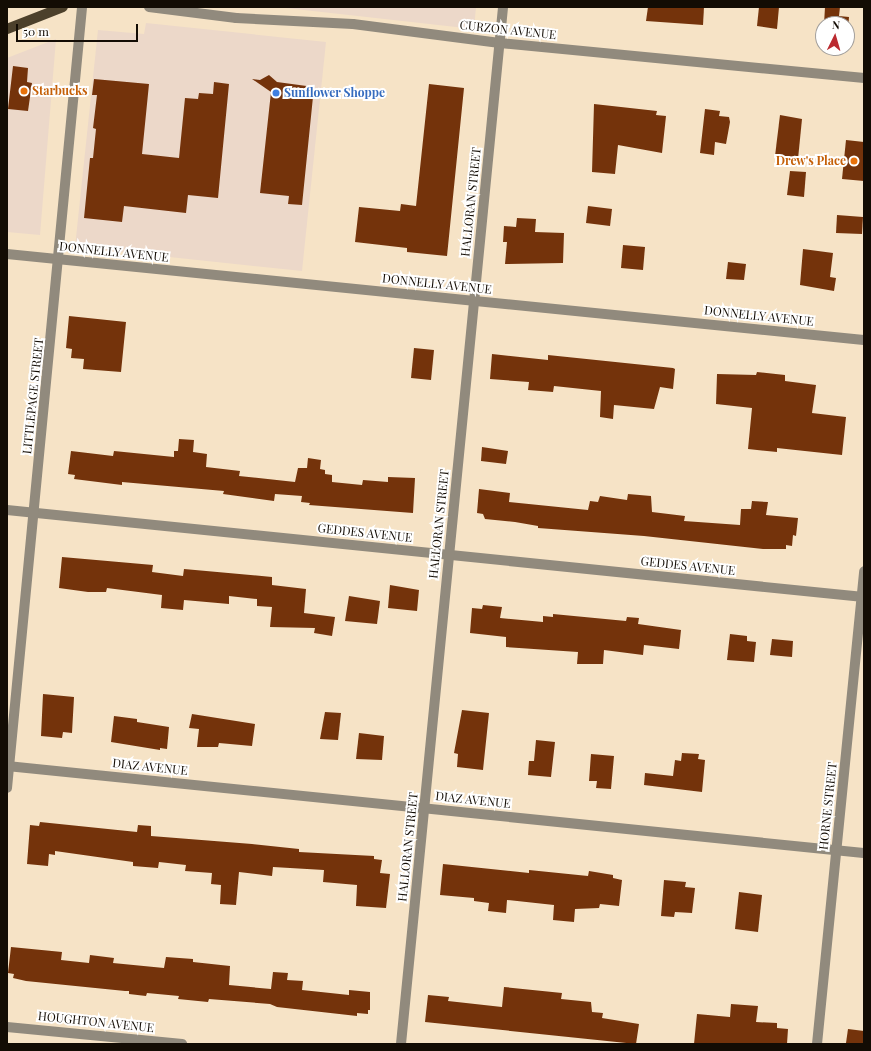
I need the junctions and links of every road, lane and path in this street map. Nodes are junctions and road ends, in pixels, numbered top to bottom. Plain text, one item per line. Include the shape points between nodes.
1 (63, 7) edge
2 (82, 7) edge
3 (149, 7) edge
4 (503, 7) edge
5 (7, 29) edge
6 (500, 43) junction
7 (864, 78) edge
8 (7, 254) edge
9 (60, 259) junction
10 (475, 301) junction
11 (864, 340) edge
12 (7, 510) edge
13 (34, 513) junction
14 (449, 554) junction
15 (864, 571) edge
16 (863, 597) edge
17 (8, 766) edge
18 (7, 788) edge
19 (424, 808) junction
20 (836, 850) junction
21 (864, 853) edge
22 (7, 1026) edge
23 (182, 1044) edge
24 (401, 1044) edge
25 (817, 1044) edge

1 - 5 main road
2 - 9 street, LITTLEPAGE STREET
3 - 6 street, CURZON AVENUE via 236,18 353,24
4 - 6 street, HALLORAN STREET
6 - 7 street, CURZON AVENUE
6 - 10 street, HALLORAN STREET
8 - 9 street, DONNELLY AVENUE
9 - 10 street, DONNELLY AVENUE
9 - 13 street, LITTLEPAGE STREET
10 - 11 street, DONNELLY AVENUE
10 - 14 street, HALLORAN STREET
12 - 13 street, GEDDES AVENUE
13 - 14 street, GEDDES AVENUE
13 - 17 street, LITTLEPAGE STREET
14 - 16 street, GEDDES AVENUE
14 - 19 street, HALLORAN STREET
15 - 16 street, HORNE STREET
16 - 20 street, HORNE STREET
17 - 18 street, LITTLEPAGE STREET
17 - 19 street, DIAZ AVENUE
19 - 20 street, DIAZ AVENUE
19 - 24 street, HALLORAN STREET
20 - 21 street, DIAZ AVENUE
20 - 25 street, HORNE STREET
22 - 23 street, HOUGHTON AVENUE

